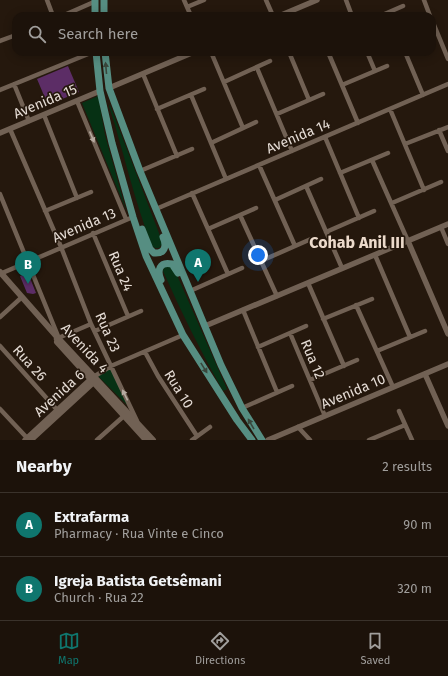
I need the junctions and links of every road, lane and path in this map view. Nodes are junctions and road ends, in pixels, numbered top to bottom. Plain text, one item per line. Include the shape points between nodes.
1 (47, 0) edge
2 (104, 0) edge
3 (184, 0) edge
4 (204, 0) edge
5 (266, 0) edge
6 (316, 0) edge
7 (346, 0) edge
8 (424, 0) edge
9 (95, 1) edge
10 (403, 6) dead end
11 (187, 7) junction
12 (52, 12) edge
13 (71, 12) edge
14 (95, 12) edge
15 (104, 12) edge
16 (189, 12) edge
17 (271, 12) edge
18 (288, 12) edge
19 (350, 12) edge
20 (392, 12) edge
21 (428, 12) edge
22 (436, 30) edge
23 (12, 36) edge
24 (0, 41) edge
25 (83, 56) edge
26 (96, 56) edge
27 (105, 56) edge
28 (185, 56) edge
29 (213, 56) edge
30 (291, 56) edge
31 (330, 56) edge
32 (369, 56) edge
33 (407, 56) edge
34 (448, 59) edge
35 (270, 62) dead end
36 (387, 66) dead end
37 (257, 68) junction
38 (375, 71) junction
39 (143, 74) junction
40 (224, 82) junction
41 (14, 84) junction
42 (448, 84) edge
43 (342, 85) junction
44 (109, 88) junction
45 (204, 89) dead end
46 (0, 90) edge
47 (100, 91) junction
48 (323, 94) dead end
49 (191, 95) junction
50 (423, 95) junction
51 (309, 100) junction
52 (77, 101) junction
53 (158, 109) junction
54 (390, 109) junction
55 (276, 114) junction
56 (44, 115) junction
57 (29, 121) junction
58 (256, 122) dead end
59 (358, 123) junction
60 (448, 127) edge
61 (243, 128) junction
62 (10, 129) junction
63 (439, 130) junction
64 (0, 133) edge
65 (325, 137) junction
66 (211, 143) junction
67 (405, 144) junction
68 (192, 150) dead end
69 (292, 151) junction
70 (448, 151) edge
71 (388, 153) dead end
72 (177, 156) junction
73 (372, 160) junction
74 (259, 165) junction
75 (118, 167) junction
76 (140, 171) junction
77 (340, 173) junction
78 (226, 179) junction
79 (321, 179) dead end
80 (441, 182) dead end
81 (306, 186) junction
82 (424, 190) junction
83 (91, 192) dead end
84 (192, 193) junction
85 (0, 194) edge
86 (78, 198) junction
87 (274, 200) junction
88 (392, 203) junction
89 (256, 208) dead end
90 (156, 209) junction
91 (45, 211) junction
92 (374, 211) dead end
93 (240, 215) junction
94 (129, 218) junction
95 (359, 218) junction
96 (448, 224) edge
97 (441, 227) junction
98 (208, 229) junction
99 (326, 232) junction
100 (93, 233) junction
101 (310, 240) dead end
102 (408, 241) junction
103 (448, 244) edge
104 (295, 246) junction
105 (61, 247) junction
106 (375, 255) junction
107 (28, 261) junction
108 (261, 261) junction
109 (242, 268) dead end
110 (342, 268) junction
111 (0, 274) edge
112 (228, 274) junction
113 (308, 283) junction
114 (190, 291) junction
115 (277, 296) junction
116 (21, 298) junction
117 (372, 299) dead end
118 (356, 305) junction
119 (243, 310) junction
120 (141, 311) dead end
121 (128, 316) junction
122 (0, 317) edge
123 (324, 319) junction
124 (91, 324) junction
125 (204, 326) junction
126 (306, 326) dead end
127 (95, 331) junction
128 (425, 331) dead end
129 (290, 332) junction
130 (448, 333) edge
131 (183, 335) junction
132 (410, 337) junction
133 (57, 339) junction
134 (0, 346) edge
135 (258, 347) junction
136 (377, 351) junction
137 (145, 352) junction
138 (357, 360) dead end
139 (448, 364) edge
140 (111, 366) junction
141 (344, 366) junction
142 (425, 374) junction
143 (93, 379) junction
144 (310, 380) junction
145 (292, 386) dead end
146 (393, 387) junction
147 (277, 392) junction
148 (242, 408) junction
149 (0, 409) edge
150 (59, 411) junction
151 (399, 411) dead end
152 (126, 414) junction
153 (325, 416) junction
154 (139, 425) junction
155 (405, 425) junction
156 (448, 426) edge
157 (210, 427) dead end
158 (298, 427) junction
159 (197, 436) junction
160 (28, 439) edge
161 (97, 440) edge
162 (146, 440) edge
163 (153, 440) edge
164 (192, 440) edge
165 (252, 440) edge
166 (262, 440) edge
167 (268, 440) edge
168 (310, 440) edge
169 (369, 440) edge
170 (412, 440) edge

1 - 12 street
2 - 15 main road
3 - 11 street
4 - 11 street
5 - 17 street
6 - 18 street
7 - 19 street
8 - 21 street
9 - 13 street
9 - 14 main road
10 - 20 street
11 - 16 street
22 - 34 street
23 - 24 street
25 - 41 street
26 - 47 main road
44 -> 27 main road
28 - 39 street
29 - 40 street
30 - 51 street
31 - 43 street
32 - 38 street
33 - 50 street
35 - 37 street
36 - 38 street
37 - 40 street
37 - 55 street
38 - 43 street
39 - 44 street
39 - 53 street
40 - 61 street
41 - 46 street
41 - 57 street
42 - 50 street, Avenida 14
43 - 59 street
44 - 76 main road
45 - 49 street
47 - 52 street, Avenida 15
47 - 75 main road
48 - 51 street
49 - 53 street
49 - 66 street
50 - 54 street, Avenida 14
51 - 55 street
52 - 56 street, Avenida 15
52 -> 94 street
53 - 72 street
54 - 59 street, Avenida 14
54 - 67 street
55 - 69 street
56 - 57 street, Avenida 15
56 - 86 street
57 - 62 street, Avenida 15
58 - 61 street
59 - 65 street, Avenida 14
60 - 63 street
61 - 66 street
62 - 64 street, Avenida 15
62 - 91 street, Rua 23
63 - 67 street
63 - 70 street
65 - 69 street, Avenida 14
65 - 77 street
66 - 78 street
67 - 82 street
68 - 72 street
69 - 74 street, Avenida 14
71 - 73 street
72 - 76 street
73 - 77 street
73 - 88 street
74 - 78 street, Avenida 14
74 - 87 street
75 - 76 main road via 150,249 153,253 158,253 164,249 166,243 153,213
75 - 94 main road
76 - 90 main road
77 - 95 street
78 - 84 street, Avenida 14
79 - 81 street
80 - 82 street
81 - 87 street
81 - 99 street
82 - 88 street
83 - 86 street
84 - 90 street, Avenida 14
84 - 98 street
85 - 107 street
86 - 91 street
87 - 104 street
88 - 102 street
89 - 93 street
90 - 114 main road
91 - 105 street, Rua 23
92 - 95 street
93 - 98 street
93 - 108 street
94 - 100 street, Avenida 13
94 - 131 main road
95 - 99 street
96 - 97 street
97 - 102 street
97 - 103 street
98 - 112 street
99 - 110 street
100 - 105 street, Avenida 13
100 - 121 street, Rua 24
101 - 104 street
102 - 106 street
102 - 130 street
104 - 108 street
105 - 107 street, Avenida 13
105 - 124 street, Rua 23
106 - 110 street
106 - 132 street
107 - 111 street, Avenida 13
107 - 133 street
108 - 115 street
109 - 112 street
110 - 113 street
111 - 116 main road, Avenida 4
112 - 114 street
113 - 115 street
113 - 123 street
114 - 125 main road
115 - 119 street
116 - 122 street
116 - 133 main road, Avenida 4
117 - 118 street
118 - 123 street
118 - 136 street
119 - 125 street
119 - 135 street
120 - 121 street
121 - 127 street
123 - 141 street
124 - 127 street, Rua 23
124 - 133 street
125 - 131 main road via 174,266 171,263 165,264 159,269 159,276
125 - 148 main road
126 - 129 street, Rua 12
127 - 140 street, Rua 23
128 - 132 street
129 - 135 street, Rua 12
129 - 144 street, Rua 12
131 - 137 street
131 -> 165 main road
132 - 136 street
133 - 143 main road, Avenida 4
134 - 150 street, Rua 26
135 - 147 street
136 - 146 street
137 - 140 street
137 - 159 street, Rua 10
138 - 141 street
139 - 142 street, Avenida 10
140 - 143 street
154 -> 140 street, Rua 23
141 - 144 street
142 - 146 street, Avenida 10
142 - 156 street
143 - 150 street, Avenida 6
143 - 152 main road, Avenida 4
144 - 153 street, Rua 12
145 - 147 street
146 - 153 street, Avenida 10
147 - 148 street
166 -> 148 main road
149 - 160 street
150 - 160 street, Avenida 6
151 - 155 street
152 - 154 main road, Avenida 4
152 - 161 street
152 - 162 main road, Avenida 4
153 - 158 street, Avenida 10
154 - 163 main road, Avenida 4
155 - 169 street
155 - 170 street
157 - 159 street
158 - 167 street, Avenida 10
158 - 168 street
159 - 164 street

